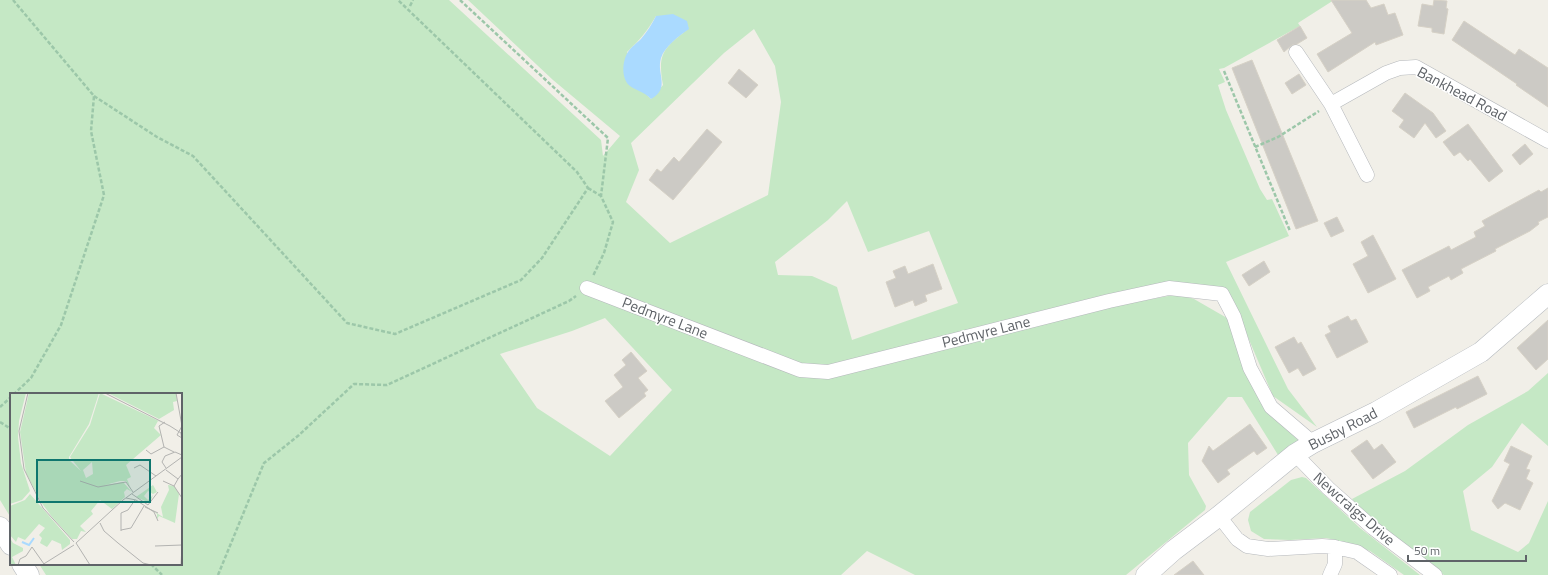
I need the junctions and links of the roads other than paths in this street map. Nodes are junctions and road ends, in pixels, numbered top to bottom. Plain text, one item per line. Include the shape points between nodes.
1 (1296, 52) dead end
2 (1331, 104) junction
3 (1548, 141) edge
4 (1368, 175) dead end
5 (587, 288) road end
6 (1548, 294) edge
7 (1313, 442) junction
8 (1295, 454) junction
9 (1220, 516) junction
10 (0, 527) edge
11 (10, 543) edge
12 (1335, 547) junction
13 (23, 565) edge
14 (29, 575) edge
15 (1146, 575) edge
16 (1330, 575) edge
17 (1390, 575) edge
18 (1435, 575) edge

1 - 2 street
2 - 3 street, Bankhead Road via 1386,73 1400,68 1416,67
2 - 4 street
5 - 7 street, Pedmyre Lane via 800,370 828,372 1169,288 1222,294 1234,317 1250,368 1271,407
6 - 7 main road, Busby Road via 1482,352 1376,412
7 - 8 main road, Busby Road
8 - 9 main road, Busby Road
8 - 18 street, Newcraigs Drive via 1373,528
9 - 12 street via 1237,539 1247,546 1268,549
9 - 15 main road, Busby Road via 1174,550
10 - 11 main road
12 - 16 street via 1335,564
12 - 17 street via 1357,552
13 - 14 main road

